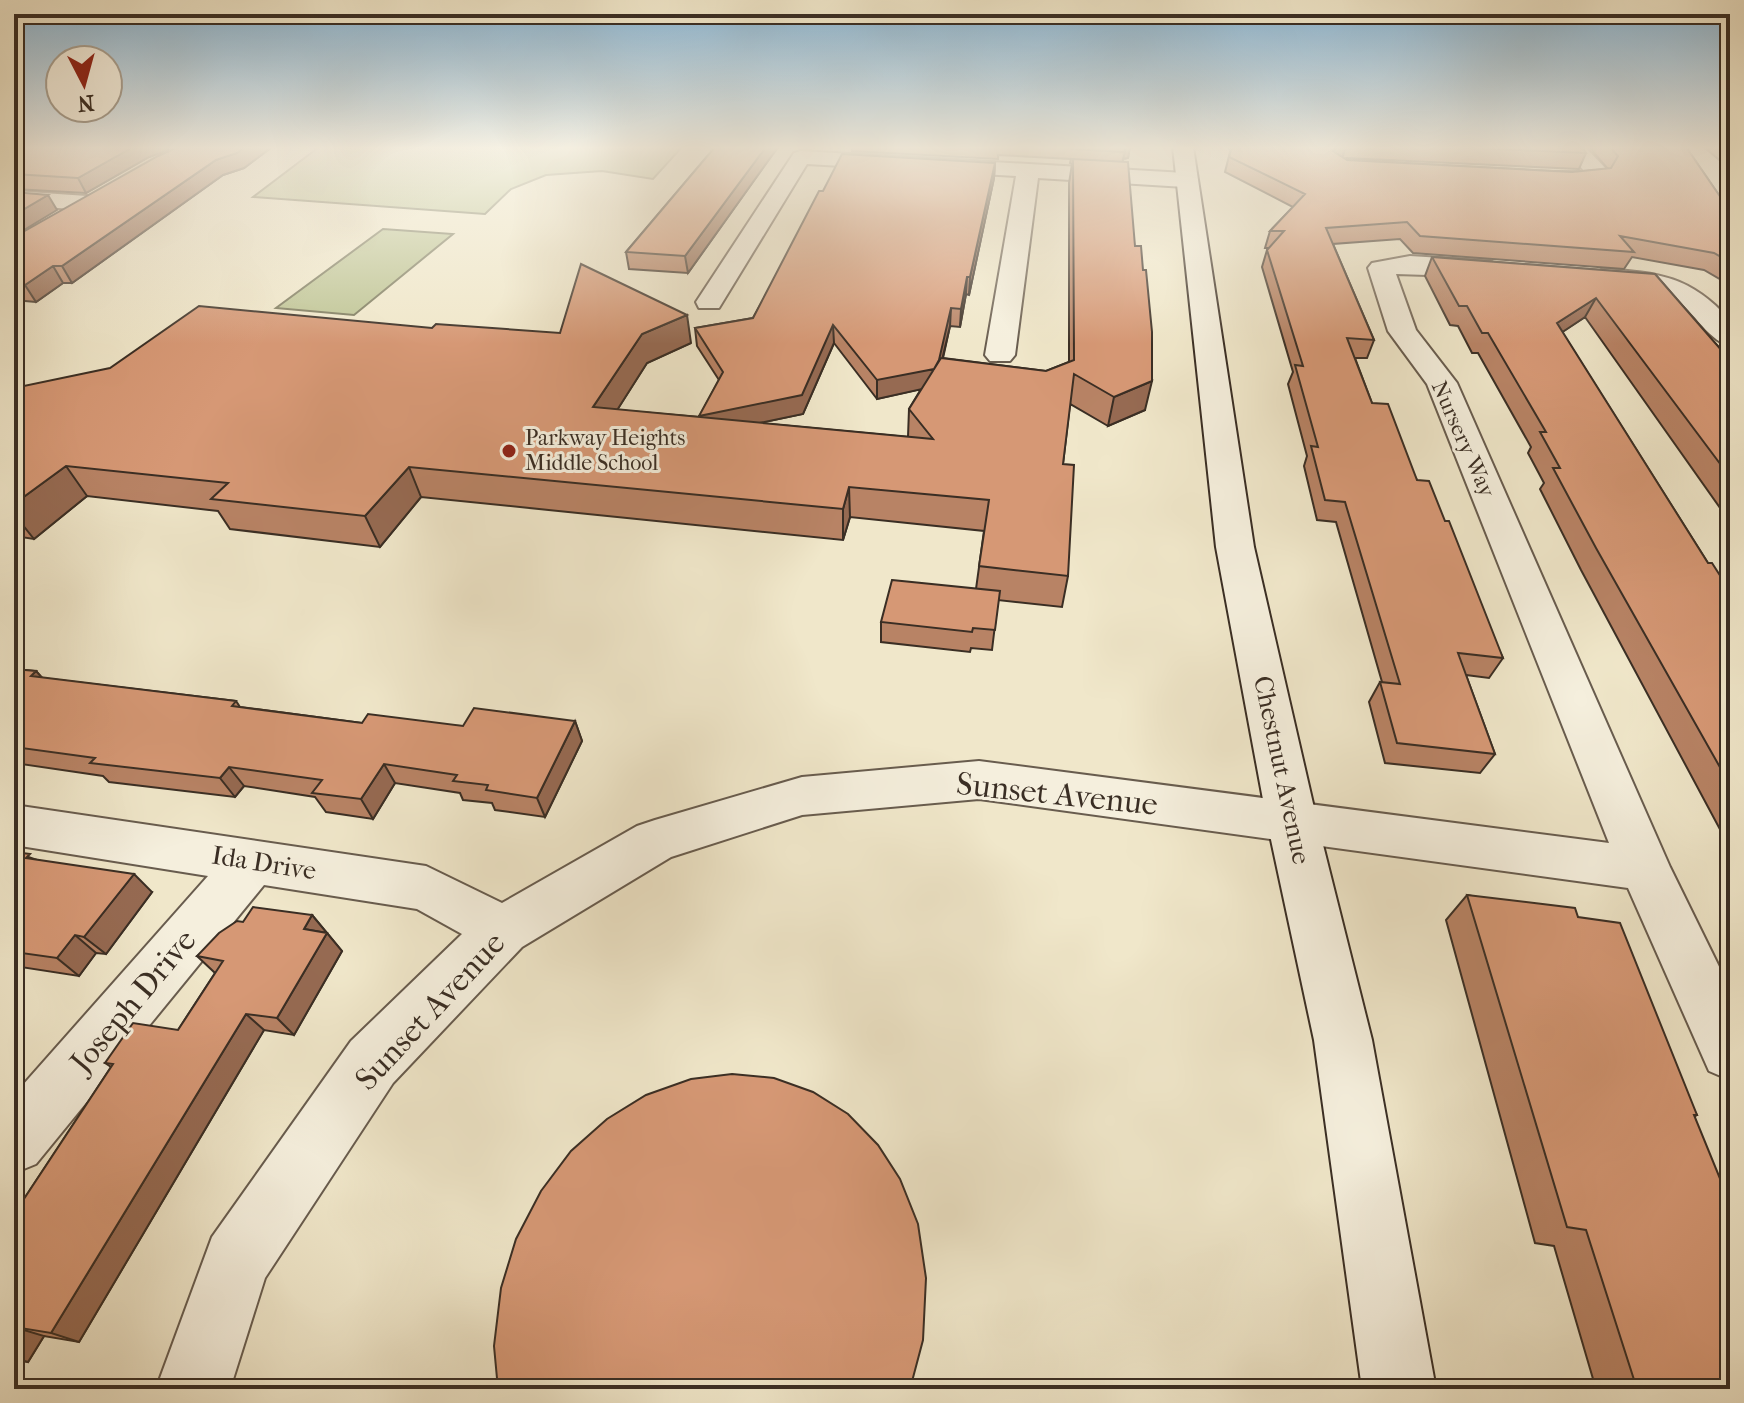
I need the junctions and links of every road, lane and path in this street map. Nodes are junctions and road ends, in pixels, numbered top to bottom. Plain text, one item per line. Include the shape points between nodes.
1 (73, 212) edge
2 (766, 212) edge
3 (1022, 212) edge
4 (1189, 212) edge
5 (51, 226) edge
6 (1515, 271) edge
7 (1575, 275) edge
8 (709, 302) dead end
9 (1730, 337) edge
10 (1000, 355) dead end
11 (1292, 821) junction
12 (14, 825) edge
13 (253, 861) junction
14 (1645, 869) junction
15 (503, 930) junction
16 (1730, 1051) edge
17 (14, 1142) edge
18 (193, 1389) edge
19 (1399, 1389) edge

1 - 5 street
2 - 8 street
3 - 10 street
4 - 11 street, Chestnut Avenue via 1235,547
6 - 14 street, Nursery Way via 1410,264 1381,268 1402,331 1442,383
7 - 9 street via 1678,286
11 - 14 street
11 - 15 street, Sunset Avenue via 979,780 802,796 655,841
11 - 19 street, Chestnut Avenue via 1343,1040
12 - 13 street, Ida Drive
13 - 15 street, Ida Drive via 426,888
13 - 17 street, Joseph Drive
14 - 16 street, Nursery Way
15 - 18 street, Sunset Avenue via 372,1062 236,1261

